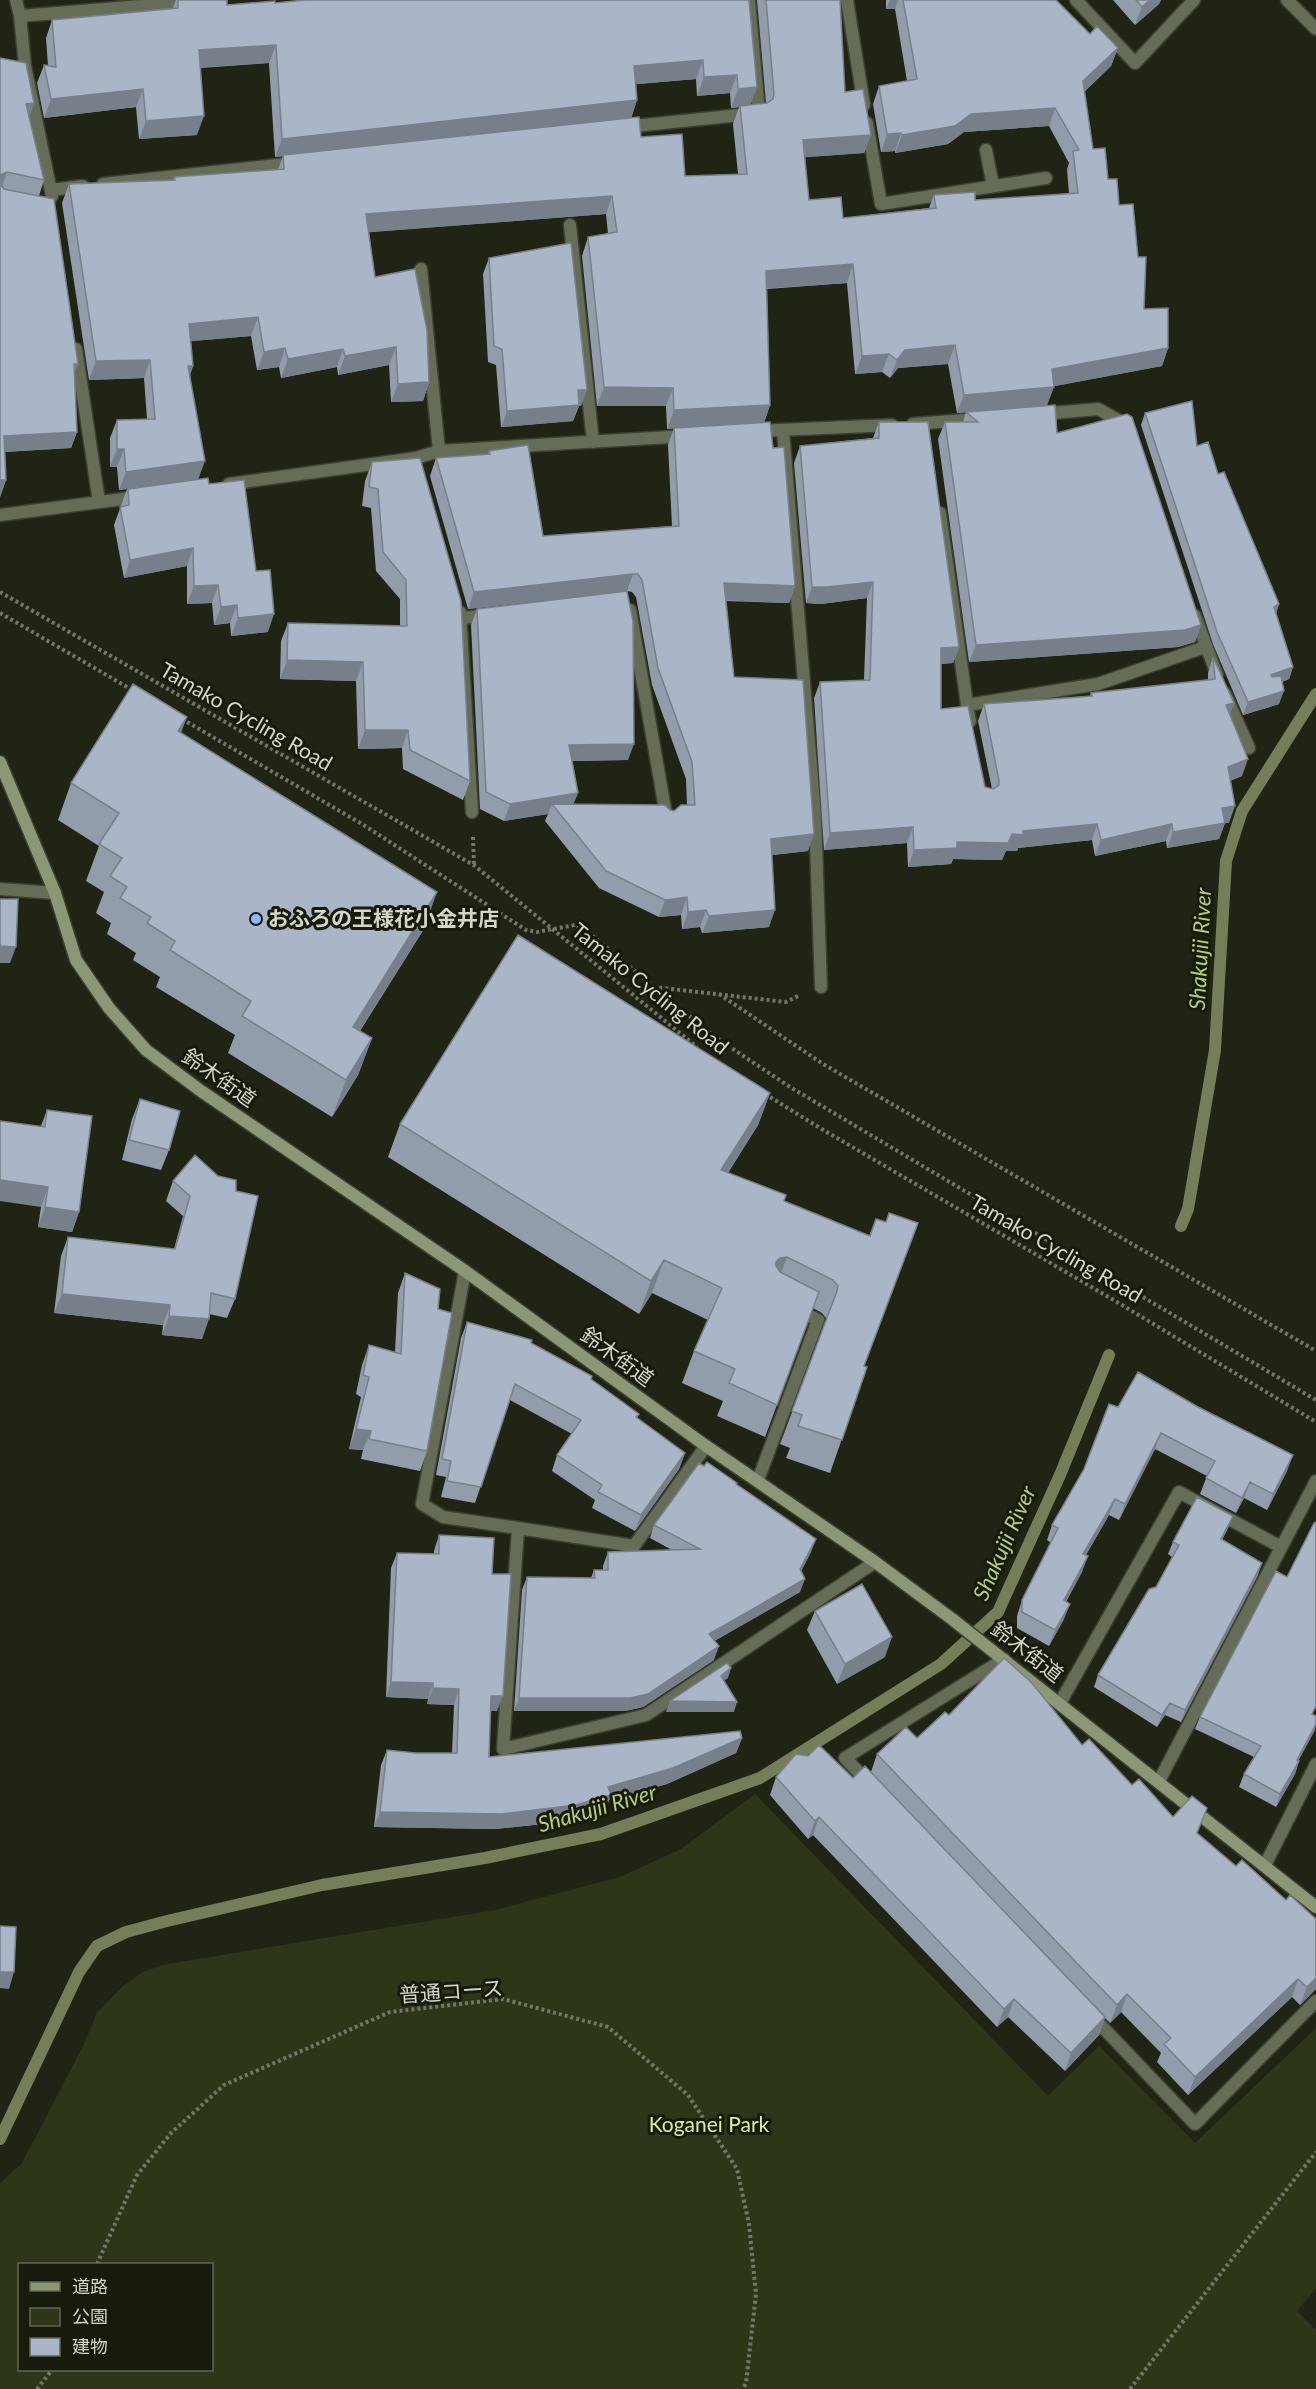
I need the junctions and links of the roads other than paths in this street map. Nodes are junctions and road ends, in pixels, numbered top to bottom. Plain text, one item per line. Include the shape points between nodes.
1 (16, 0) edge
2 (213, 0) edge
3 (749, 0) edge
4 (847, 0) edge
5 (1076, 0) edge
6 (1194, 0) edge
7 (1287, 0) edge
8 (20, 16) junction
9 (1316, 28) edge
10 (8, 63) edge
11 (25, 66) junction
12 (617, 128) edge
13 (986, 150) dead end
14 (310, 162) edge
15 (1046, 178) dead end
16 (993, 186) junction
17 (51, 190) junction
18 (49, 208) edge
19 (570, 225) dead end
20 (422, 269) dead end
21 (74, 338) edge
22 (1030, 415) edge
23 (996, 418) edge
24 (783, 430) junction
25 (748, 432) edge
26 (700, 435) edge
27 (1136, 439) edge
28 (593, 442) junction
29 (439, 451) junction
30 (216, 486) edge
31 (146, 496) edge
32 (99, 502) junction
33 (939, 506) edge
34 (0, 515) edge
35 (455, 595) edge
36 (628, 599) edge
37 (1191, 603) edge
38 (497, 614) edge
39 (462, 618) junction
40 (1205, 647) junction
41 (967, 705) junction
42 (972, 728) edge
43 (1249, 748) dead end
44 (0, 762) edge
45 (472, 812) dead end
46 (667, 820) edge
47 (0, 889) edge
48 (55, 893) junction
49 (821, 987) road end
50 (465, 1271) junction
51 (790, 1306) edge
52 (706, 1446) junction
53 (758, 1480) junction
54 (1316, 1481) edge
55 (518, 1528) junction
56 (1281, 1547) junction
57 (875, 1562) junction
58 (999, 1656) junction
59 (1060, 1703) junction
60 (1316, 1764) edge
61 (1159, 1781) junction
62 (878, 1792) edge
63 (1265, 1865) junction
64 (1316, 1907) edge
65 (1316, 2001) edge
66 (1081, 2005) edge

1 - 8 street
2 - 8 street
3 - 12 street via 759,113
4 - 16 street via 880,204
5 - 6 street via 1135,63
7 - 9 street
8 - 11 street
10 - 11 street
11 - 17 street
13 - 16 street
14 - 17 street
15 - 16 street
17 - 18 street
19 - 28 street
20 - 29 street
21 - 32 street
22 - 27 street via 1098,409 1132,428
23 - 24 street via 929,429
24 - 25 street
24 - 49 street via 815,815
26 - 28 street
28 - 29 street
29 - 30 street via 418,463
31 - 32 street
32 - 34 street
33 - 41 street
35 - 39 street
36 - 46 street
37 - 40 street
38 - 39 street
39 - 45 street
40 - 41 street via 1098,684
40 - 43 street
41 - 42 street
44 - 48 street, 鈴木街道
47 - 48 street
48 - 50 street, 鈴木街道 via 76,960 109,1008 146,1050
50 - 52 street, 鈴木街道
50 - 55 street via 422,1504 443,1517
51 - 53 street via 818,1320
52 - 53 street, 鈴木街道
52 - 55 street via 633,1546
53 - 57 street, 鈴木街道
54 - 56 street
55 - 57 street via 503,1749 646,1715
56 - 59 street via 1179,1492
56 - 61 street
57 - 58 street, 鈴木街道
58 - 59 street, 鈴木街道
58 - 62 street via 845,1758
59 - 61 street, 鈴木街道
60 - 63 street
61 - 63 street, 鈴木街道
63 - 64 street, 鈴木街道
65 - 66 street via 1195,2124

